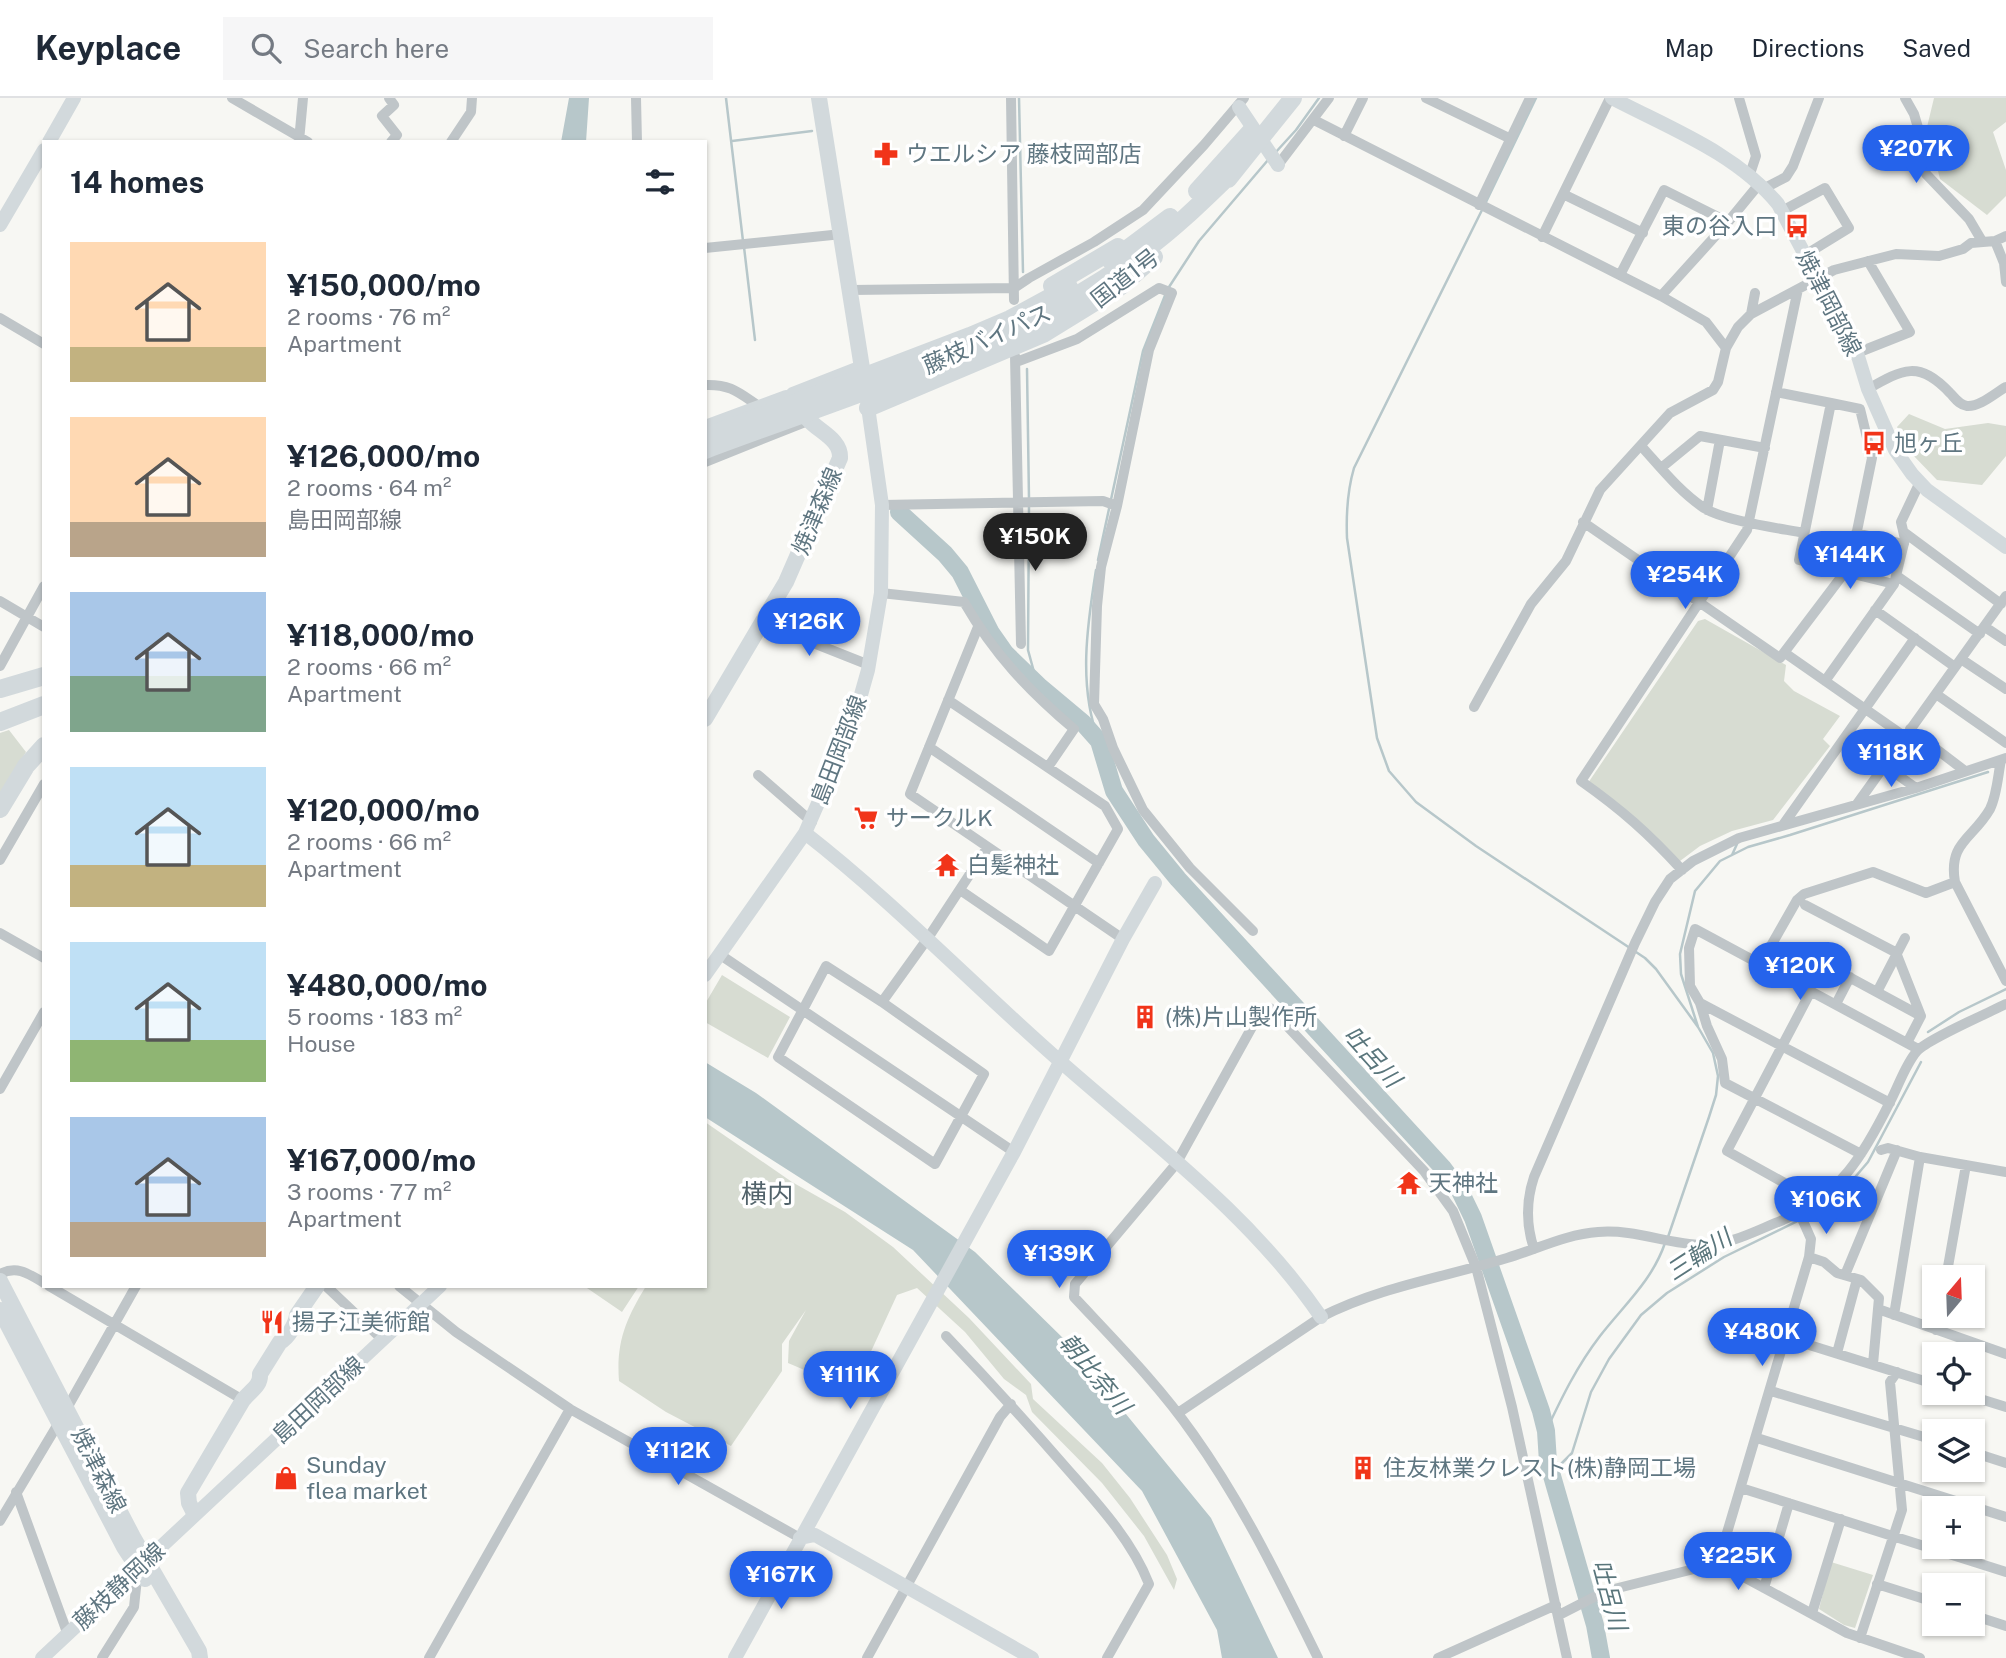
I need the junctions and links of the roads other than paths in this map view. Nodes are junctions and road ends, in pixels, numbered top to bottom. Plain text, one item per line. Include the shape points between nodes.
1 (74, 98) edge
2 (232, 98) edge
3 (303, 98) edge
4 (389, 98) edge
5 (472, 98) edge
6 (636, 98) edge
7 (819, 98) edge
8 (1011, 98) edge
9 (1329, 98) edge
10 (1363, 98) edge
11 (1426, 98) edge
12 (1530, 98) edge
13 (1739, 98) edge
14 (1819, 98) edge
15 (1905, 98) edge
16 (1619, 100) edge
17 (1283, 101) edge
18 (1242, 102) edge
19 (1314, 120) junction
20 (1344, 136) junction
21 (1511, 139) junction
22 (50, 140) edge
23 (303, 140) edge
24 (392, 140) edge
25 (452, 140) edge
26 (637, 140) edge
27 (42, 153) edge
28 (1240, 158) junction
29 (1278, 165) joint
30 (1758, 182) junction
31 (1563, 194) junction
32 (1479, 205) junction
33 (1782, 211) junction
34 (1175, 213) junction
35 (1728, 222) junction
36 (0, 225) edge
37 (1643, 233) junction
38 (842, 234) junction
39 (2006, 236) edge
40 (1542, 237) junction
41 (1982, 241) junction
42 (1995, 241) junction
43 (707, 248) edge
44 (1805, 255) junction
45 (1868, 261) junction
46 (1620, 275) junction
47 (1817, 279) junction
48 (2006, 282) edge
49 (1798, 289) junction
50 (851, 290) junction
51 (1755, 293) dead end
52 (1014, 294) junction
53 (1661, 296) junction
54 (1751, 314) junction
55 (0, 318) edge
56 (42, 343) edge
57 (1726, 348) junction
58 (1857, 353) junction
59 (862, 368) junction
60 (707, 386) edge
61 (2006, 387) edge
62 (1868, 389) junction
63 (1776, 392) junction
64 (793, 395) junction
65 (1831, 403) junction
66 (760, 407) junction
67 (868, 408) junction
68 (809, 421) junction
69 (707, 426) edge
70 (707, 436) edge
71 (1720, 440) junction
72 (1642, 447) junction
73 (1765, 448) junction
74 (707, 449) edge
75 (707, 461) edge
76 (1661, 468) junction
77 (1920, 482) junction
78 (1018, 504) junction
79 (1117, 506) junction
80 (1707, 510) junction
81 (882, 512) junction
82 (1583, 522) junction
83 (1750, 523) junction
84 (1804, 533) junction
85 (1856, 533) junction
86 (1905, 533) junction
87 (1904, 544) junction
88 (2006, 547) edge
89 (1845, 572) junction
90 (1895, 580) junction
91 (42, 589) edge
92 (881, 593) junction
93 (2003, 600) edge
94 (0, 601) edge
95 (1700, 603) junction
96 (1875, 610) junction
97 (26, 616) junction
98 (763, 618) junction
99 (42, 626) edge
100 (978, 627) junction
101 (1983, 630) junction
102 (1915, 638) junction
103 (2006, 641) edge
104 (1021, 644) dead end
105 (1785, 653) junction
106 (1958, 663) junction
107 (0, 666) edge
108 (869, 666) junction
109 (42, 677) edge
110 (1825, 681) junction
111 (2006, 689) edge
112 (0, 691) edge
113 (42, 694) edge
114 (1936, 694) junction
115 (948, 700) junction
116 (42, 706) edge
117 (1474, 707) dead end
118 (707, 709) edge
119 (1864, 709) junction
120 (0, 710) edge
121 (0, 722) edge
122 (1907, 732) junction
123 (2006, 743) edge
124 (929, 747) junction
125 (42, 748) edge
126 (2003, 759) edge
127 (1885, 766) junction
128 (1048, 767) junction
129 (1965, 771) junction
130 (758, 775) dead end
131 (42, 787) edge
132 (1916, 788) junction
133 (1857, 804) junction
134 (0, 809) edge
135 (1783, 825) junction
136 (809, 828) junction
137 (987, 848) junction
138 (0, 860) edge
139 (1099, 863) junction
140 (1682, 870) junction
141 (1955, 882) junction
142 (1155, 883) dead end
143 (960, 890) junction
144 (1805, 905) dead end
145 (1074, 907) junction
146 (1253, 931) dead end
147 (0, 933) edge
148 (928, 938) junction
149 (1905, 938) dead end
150 (1123, 939) junction
151 (719, 954) junction
152 (1897, 954) junction
153 (42, 957) edge
154 (1760, 965) junction
155 (1836, 970) dead end
156 (707, 972) edge
157 (1850, 977) junction
158 (2006, 981) edge
159 (1811, 991) junction
160 (1877, 992) junction
161 (882, 1002) junction
162 (1700, 1003) junction
163 (1836, 1004) junction
164 (2006, 1004) edge
165 (801, 1010) junction
166 (42, 1016) edge
167 (1921, 1016) junction
168 (1907, 1043) junction
169 (1782, 1045) junction
170 (1918, 1049) junction
171 (1060, 1061) junction
172 (0, 1089) edge
173 (1755, 1100) junction
174 (1890, 1102) junction
175 (962, 1116) junction
176 (1881, 1150) dead end
177 (1897, 1150) junction
178 (1014, 1152) junction
179 (1861, 1154) junction
180 (1920, 1157) junction
181 (1177, 1161) junction
182 (1966, 1165) junction
183 (2006, 1171) edge
184 (1817, 1200) junction
185 (1799, 1212) junction
186 (1534, 1249) junction
187 (1809, 1257) junction
188 (1948, 1265) edge
189 (1476, 1267) junction
190 (0, 1273) edge
191 (1845, 1275) junction
192 (1857, 1279) junction
193 (0, 1281) edge
194 (42, 1282) edge
195 (52, 1288) edge
196 (135, 1288) edge
197 (316, 1288) edge
198 (328, 1288) edge
199 (402, 1288) edge
200 (438, 1288) edge
201 (421, 1303) junction
202 (1878, 1309) junction
203 (0, 1310) edge
204 (1894, 1315) junction
205 (1321, 1317) junction
206 (113, 1325) junction
207 (1936, 1330) joint
208 (946, 1336) dead end
209 (1787, 1338) junction
210 (383, 1340) junction
211 (1967, 1342) edge
212 (1985, 1348) edge
213 (1837, 1353) junction
214 (2006, 1354) edge
215 (1873, 1364) junction
216 (1897, 1372) junction
217 (1922, 1380) edge
218 (1771, 1391) junction
219 (243, 1400) junction
220 (1985, 1400) edge
221 (1011, 1404) junction
222 (2006, 1407) edge
223 (67, 1408) junction
224 (570, 1409) junction
225 (1178, 1413) junction
226 (58, 1424) junction
227 (1894, 1427) junction
228 (1922, 1436) edge
229 (1756, 1437) junction
230 (1985, 1456) edge
231 (2006, 1463) edge
232 (1900, 1483) junction
233 (1741, 1488) junction
234 (16, 1492) junction
235 (1790, 1503) junction
236 (194, 1513) junction
237 (2006, 1517) edge
238 (1841, 1519) junction
239 (0, 1521) edge
240 (1893, 1535) junction
241 (798, 1542) junction
242 (1718, 1563) junction
243 (142, 1565) junction
244 (2006, 1572) edge
245 (1877, 1584) junction
246 (906, 1588) junction
247 (1764, 1588) junction
248 (1922, 1598) edge
249 (1557, 1610) junction
250 (1812, 1613) junction
251 (1985, 1619) edge
252 (2006, 1626) edge
253 (68, 1634) junction
254 (1860, 1638) junction
255 (1896, 1654) edge
256 (42, 1658) edge
257 (102, 1658) edge
258 (197, 1658) edge
259 (429, 1658) edge
260 (735, 1658) edge
261 (867, 1658) edge
262 (1032, 1658) edge
263 (1107, 1658) edge
264 (1318, 1658) edge
265 (1438, 1658) edge
266 (1567, 1658) edge
267 (1920, 1658) edge

1 - 22 street
2 - 23 street
3 - 23 street
4 - 24 street via 394,105 382,116 397,135
5 - 25 street via 471,112
6 - 26 street
7 - 38 main road
8 - 52 street
9 - 19 street
10 - 20 street
11 - 21 street
12 - 21 street
13 - 30 street via 1756,156
14 - 30 street via 1786,177
15 - 41 street via 1919,131 1926,174 1969,219
16 - 30 street, 焼津岡部線 via 1729,159
16 - 31 street
17 - 28 highway, 国道1号
18 - 29 street
18 - 52 street via 1143,210 1029,278
19 - 20 street
19 - 29 street
20 - 32 street
21 - 32 street
27 - 36 street
28 - 34 highway, 国道1号
28 - 67 highway, 国道1号 via 1193,222 1111,293 1043,334
28 - 74 highway, 藤枝バイパス via 1169,232 1080,294 993,341
30 - 33 street, 焼津岡部線
30 - 35 street
31 - 37 street
31 - 40 street
32 - 40 street
33 - 44 street, 焼津岡部線
33 - 44 street via 1825,188 1849,229
34 - 59 highway, 国道1号 via 1029,298
34 - 70 highway, 藤枝バイパス via 1108,263 1043,302 990,327
35 - 37 street via 1664,190
35 - 53 street
37 - 46 street
38 - 43 street
38 - 50 main road
39 - 42 street
40 - 46 street
41 - 42 street
41 - 45 street via 1939,256 1896,254
42 - 48 street
44 - 47 street, 焼津岡部線
45 - 47 street
45 - 58 street via 1910,332
46 - 53 street
47 - 49 street
47 - 58 street, 焼津岡部線
49 - 54 street
49 - 63 street
50 - 52 street
50 - 59 main road
51 - 54 street
53 - 57 street via 1706,322
54 - 57 street
55 - 56 street
57 - 72 street via 1713,390 1670,414
58 - 62 street, 焼津岡部線
59 - 64 main road
59 - 67 street, 島田岡部線
60 - 66 street via 734,388
61 - 62 street via 1967,406 1959,404 1941,383 1912,370
62 - 77 street, 焼津岡部線 via 1895,450
63 - 65 street
63 - 73 street
64 - 66 street
64 - 68 main road, 焼津森線
65 - 84 street
65 - 85 street via 1860,409 1872,458
66 - 69 street
67 - 81 street, 島田岡部線
68 - 75 street
68 - 98 main road, 焼津森線 via 837,445 840,458 796,562
71 - 73 street
71 - 76 street via 1700,436
71 - 80 street
72 - 76 street
72 - 82 street via 1600,490
73 - 83 street
76 - 80 street
77 - 86 street via 1901,522
77 - 88 street, 焼津岡部線
78 - 79 street via 1104,500
78 - 79 street via 1015,357 1077,339 1159,288 1172,293 1149,350
78 - 81 street
78 - 104 street
79 - 146 street via 1101,567 1094,704 1143,810 1190,868
80 - 83 street
81 - 92 street, 島田岡部線
82 - 95 street
82 - 117 street via 1566,561 1531,604
83 - 84 street
83 - 95 street
84 - 89 street via 1799,559
85 - 87 street
85 - 89 street
86 - 87 street
86 - 93 street
87 - 90 street
89 - 90 street
89 - 105 street
90 - 96 street
90 - 101 street
91 - 97 street
92 - 100 street via 964,602
92 - 108 street, 島田岡部線
93 - 101 street
94 - 97 street
95 - 105 street via 1780,658
95 - 140 street via 1581,781 1622,810
96 - 102 street
96 - 110 street
97 - 99 street
97 - 107 street
98 - 108 street
98 - 118 main road, 焼津森線
100 - 115 street
100 - 128 street via 1007,667 1074,730
101 - 103 street
101 - 106 street
102 - 106 street
102 - 119 street
105 - 110 street
106 - 111 street
106 - 114 street
108 - 136 street, 島田岡部線 via 853,723
109 - 112 highway
110 - 119 street
113 - 120 highway
114 - 122 street
114 - 123 street
115 - 124 street
115 - 128 street
116 - 121 highway
119 - 122 street
119 - 135 street
122 - 127 street
122 - 129 street
124 - 137 street via 910,794
124 - 139 street
125 - 134 highway
126 - 129 street
126 - 141 street via 1988,812 1957,849
127 - 132 street
127 - 133 street
128 - 139 street via 1105,806 1118,829
129 - 132 street
130 - 136 street
131 - 138 street
132 - 133 street
133 - 135 street
135 - 140 street via 1739,838
136 - 148 street
136 - 151 street, 島田岡部線
137 - 143 street
137 - 145 street
139 - 145 street
140 - 186 street via 1662,891 1635,943 1530,1189 1528,1223
141 - 154 street via 1926,893 1873,872 1804,894
141 - 158 street
142 - 150 street
143 - 145 street via 1049,951
143 - 148 street
144 - 152 street
145 - 150 street
147 - 153 street
148 - 161 street
148 - 171 street
149 - 152 street
150 - 171 street
151 - 156 street, 島田岡部線
151 - 165 street
152 - 160 street
152 - 167 street
154 - 159 street
154 - 162 street via 1695,929 1689,948 1690,986
155 - 157 street
157 - 160 street
157 - 163 street
159 - 163 street
159 - 169 street
160 - 167 street
161 - 165 street via 826,966
161 - 175 street via 984,1074
162 - 169 street
162 - 173 street via 1722,1059 1725,1083
163 - 168 street
164 - 170 street
165 - 175 street
165 - 175 street via 778,1057 935,1164
166 - 172 street
167 - 168 street
168 - 170 street
169 - 173 street
169 - 174 street
170 - 174 street
171 - 178 street
171 - 181 street
173 - 179 street
173 - 184 street via 1727,1151
174 - 179 street
175 - 178 street
176 - 177 street
177 - 180 street
177 - 191 street
178 - 241 street
179 - 184 street via 1836,1186
180 - 182 street
180 - 204 street
181 - 189 street via 1262,1009 1270,1008 1440,1191
181 - 205 street via 1288,1270
181 - 225 street via 1075,1284 1074,1297
182 - 183 street
182 - 188 street
184 - 185 street
185 - 186 street via 1727,1242 1703,1245 1633,1232 1597,1232
185 - 187 street via 1811,1239
186 - 189 street
187 - 191 street
187 - 209 street
189 - 205 street via 1373,1295
189 - 249 street via 1513,1407
190 - 194 street via 22,1270
191 - 192 street
192 - 202 street via 1880,1298
192 - 213 street
193 - 223 main road, 焼津森線
195 - 206 street
196 - 206 street
197 - 219 main road via 255,1389
198 - 210 street
199 - 201 street
200 - 201 street, 島田岡部線
201 - 210 street, 島田岡部線
201 - 224 street
202 - 204 street
202 - 215 street
203 - 226 main road, 焼津森線
204 - 207 street
205 - 225 street
206 - 219 street
206 - 223 street
207 - 211 street
208 - 221 street
209 - 213 street
209 - 218 street
210 - 236 street, 島田岡部線
212 - 214 street
213 - 215 street
215 - 216 street
216 - 217 street
216 - 227 street via 1890,1382
218 - 227 street
218 - 229 street
219 - 236 main road via 188,1493
220 - 222 street
221 - 246 street
221 - 263 street via 1110,1518 1146,1576 1149,1584
223 - 226 street
223 - 243 main road, 焼津森線
224 - 241 street
224 - 259 street
225 - 264 street via 1261,1545
226 - 234 street
226 - 243 main road, 焼津森線 via 124,1547
227 - 228 street
227 - 232 street
229 - 232 street
229 - 233 street
230 - 231 street
232 - 237 street
232 - 240 street via 1902,1510
233 - 235 street
233 - 242 street
234 - 239 street
234 - 253 street
235 - 238 street
235 - 247 street
236 - 243 street, 藤枝静岡線
238 - 240 street
238 - 250 street
240 - 244 street
240 - 245 street
241 - 246 street via 816,1535
241 - 260 street
242 - 247 street
242 - 249 street via 1606,1591
243 - 253 street, 藤枝静岡線
243 - 257 street via 134,1607
243 - 258 main road, 焼津森線
245 - 248 street
245 - 254 street
246 - 261 street
246 - 262 street
247 - 250 street
249 - 265 street
249 - 266 street
250 - 254 street
251 - 252 street
253 - 256 street, 藤枝静岡線
254 - 255 street
255 - 267 street

